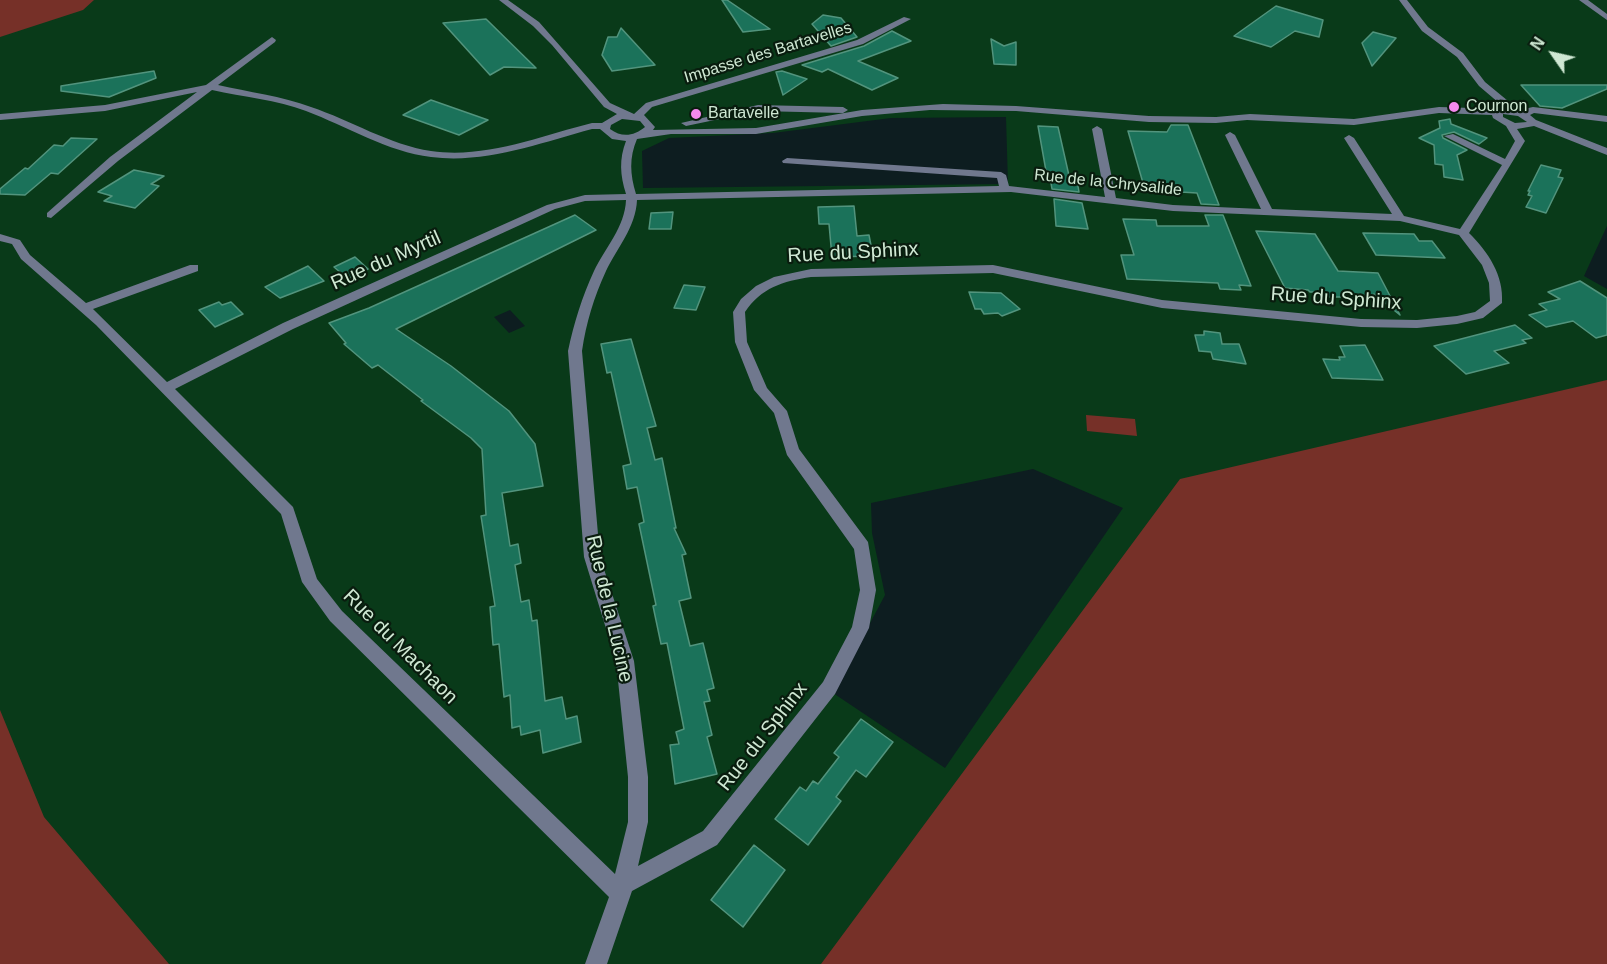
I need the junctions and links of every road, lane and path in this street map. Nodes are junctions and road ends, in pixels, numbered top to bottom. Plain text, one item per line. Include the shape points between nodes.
1 (503, 0) edge
2 (1403, 0) edge
3 (1583, 0) edge
4 (1607, 18) edge
5 (907, 20) dead end
6 (272, 40) dead end
7 (213, 87) junction
8 (607, 105) junction
9 (876, 111) junction
10 (1501, 111) junction
11 (1520, 113) junction
12 (633, 116) junction
13 (0, 117) edge
14 (1607, 119) edge
15 (650, 123) junction
16 (1526, 127) junction
17 (610, 129) junction
18 (1097, 129) dead end
19 (638, 135) junction
20 (1230, 135) dead end
21 (1449, 136) dead end
22 (1349, 138) dead end
23 (1607, 152) edge
24 (626, 154) junction
25 (787, 161) dead end
26 (1507, 164) junction
27 (1005, 189) junction
28 (632, 197) junction
29 (1111, 200) junction
30 (1268, 212) junction
31 (51, 215) dead end
32 (1400, 218) junction
33 (1463, 233) junction
34 (0, 237) edge
35 (194, 268) dead end
36 (84, 308) junction
37 (164, 389) junction
38 (622, 890) junction
39 (596, 964) edge

1 - 8 street via 555,43
2 - 10 street via 1425,29 1460,55
3 - 4 street
5 - 12 street, Impasse des Bartavelles via 860,42 650,105
6 - 7 street
7 - 13 street via 105,108
7 - 17 street via 306,108 430,154 501,151 565,133
7 - 31 street via 114,159
8 - 12 street
8 - 17 street, Rue de la Lucine
9 - 10 street via 984,107 1173,122 1250,117 1354,122 1439,110
9 - 15 street via 774,108 683,124
9 - 19 street via 755,131 679,129
10 - 11 street
10 - 16 street via 1509,124
11 - 14 street via 1533,110
11 - 16 street
12 - 15 street
12 - 17 street, Impasse des Bartavelles
15 - 19 street, Rue de la Lucine
16 - 23 street via 1555,132
16 - 26 street
17 - 19 street
17 - 24 street, Rue de la Lucine
18 - 29 street
19 - 24 street, Rue de la Lucine
20 - 30 street
21 - 26 street
22 - 32 street
24 - 28 street, Rue de la Lucine via 626,177
25 - 27 street via 1001,175
26 - 33 street via 1475,208
27 - 28 street, Rue de la Chrysalide
27 - 29 street, Rue de la Chrysalide
28 - 37 street, Rue du Myrtil via 585,198 551,207 288,326
28 - 38 street, Rue de la Lucine via 631,215 580,318 575,351 592,557 625,661 638,777 638,822
29 - 30 street, Rue de la Chrysalide via 1173,208
30 - 32 street, Rue de la Chrysalide
32 - 33 street, Rue de la Chrysalide
33 - 38 street, Rue du Sphinx via 1480,250 1498,291 1496,303 1479,315 1417,324 1353,322 1162,304 993,269 811,273 782,277 759,287 739,312 741,342 760,390 780,411 792,451 862,547 868,590 860,628 829,688 710,838
34 - 36 street, Rue du Machaon via 16,242 25,257
35 - 36 street
36 - 37 street, Rue du Machaon
37 - 38 street, Rue du Machaon via 288,511 310,582 336,616
38 - 39 street, Rue de la Lucine

